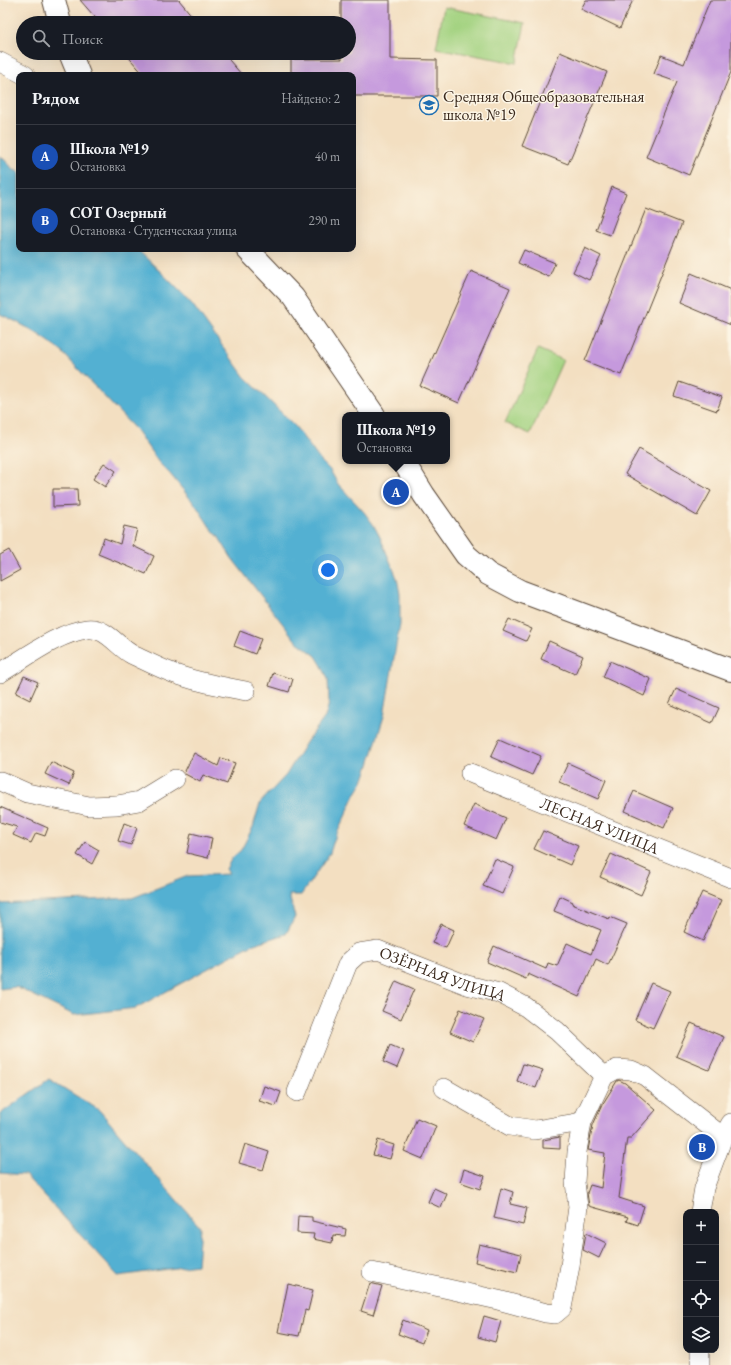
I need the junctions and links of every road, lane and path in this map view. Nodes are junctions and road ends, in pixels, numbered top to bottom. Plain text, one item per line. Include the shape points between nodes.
1 (54, 0) edge
2 (58, 16) edge
3 (73, 60) edge
4 (0, 62) edge
5 (19, 72) edge
6 (78, 72) edge
7 (250, 252) edge
8 (372, 412) edge
9 (405, 464) edge
10 (731, 670) edge
11 (0, 673) edge
12 (246, 691) dead end
13 (470, 773) dead end
14 (175, 779) dead end
15 (0, 781) edge
16 (731, 878) edge
17 (604, 1076) junction
18 (444, 1088) dead end
19 (297, 1092) dead end
20 (582, 1122) junction
21 (727, 1130) edge
22 (700, 1209) edge
23 (372, 1272) dead end
24 (700, 1353) edge
25 (700, 1365) edge

1 - 2 street
3 - 6 street
4 - 5 street
7 - 8 street via 293,297
9 - 10 street via 466,555 488,574 520,591
11 - 12 street via 53,641 70,633 88,629 104,633 131,654 180,676
13 - 16 street, ЛЕСНАЯ УЛИЦА
14 - 15 street via 139,801 89,806 27,793
17 - 19 street, ОЗЁРНАЯ УЛИЦА via 557,1031 526,1007 499,993 466,985 378,950 359,953 348,963
17 - 20 street
17 - 21 street via 617,1068 645,1076
18 - 20 street via 510,1126 535,1130
20 - 23 street via 575,1182 578,1207 570,1266 562,1308 555,1314
21 - 22 street via 704,1188
24 - 25 street

